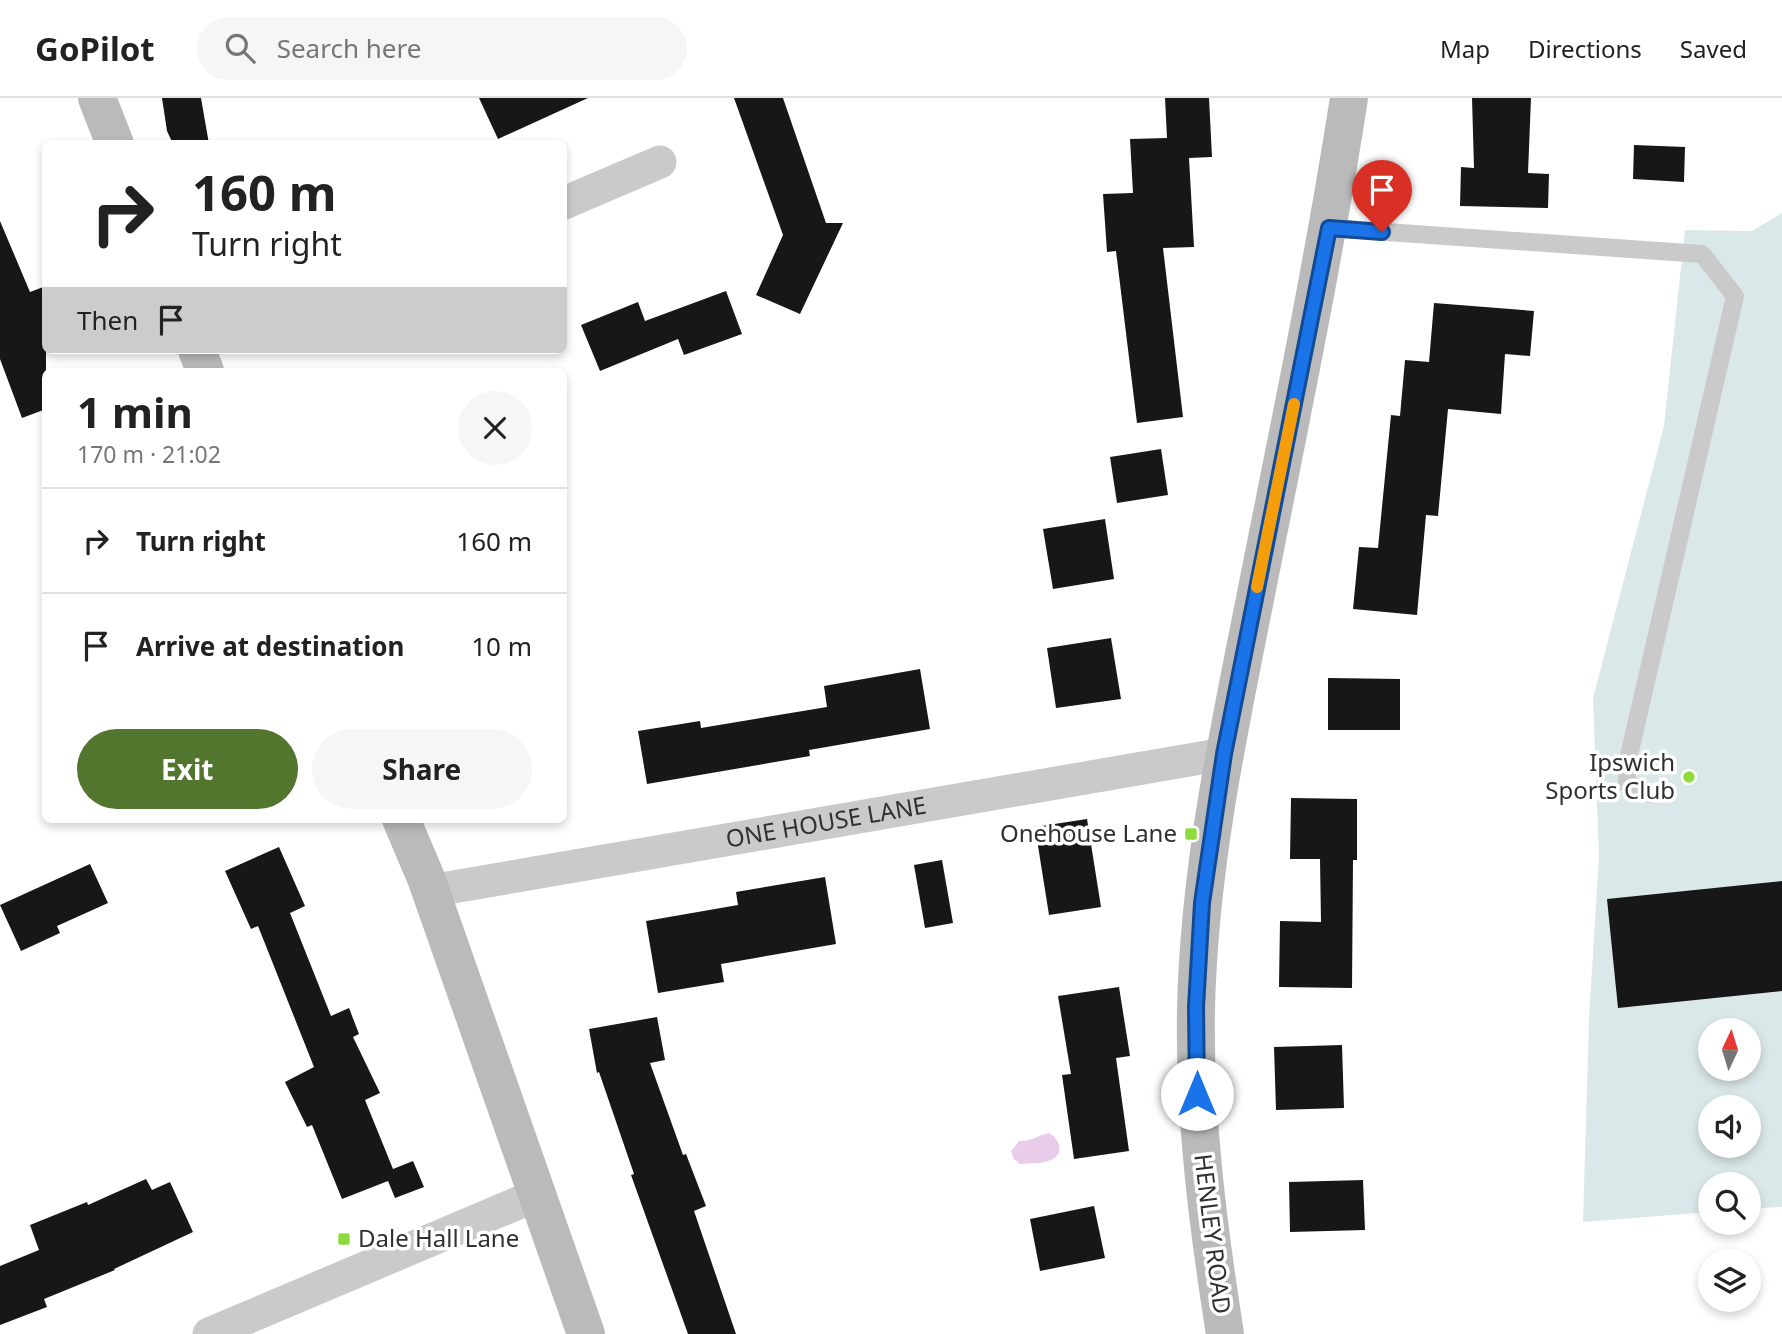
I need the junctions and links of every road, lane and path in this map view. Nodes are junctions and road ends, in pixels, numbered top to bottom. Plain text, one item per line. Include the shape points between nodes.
1 (97, 98) edge
2 (1349, 98) edge
3 (113, 140) edge
4 (660, 162) dead end
5 (567, 202) edge
6 (1329, 228) junction
7 (1224, 754) junction
8 (1650, 794) dead end
9 (403, 823) edge
10 (430, 891) junction
11 (537, 1195) junction
12 (209, 1334) edge
13 (586, 1334) edge
14 (1225, 1334) edge

1 - 3 street
2 - 6 street, HENLEY ROAD
4 - 5 street
6 - 7 street, HENLEY ROAD
6 - 8 lane via 1702,254 1735,296 1627,764 1627,783
7 - 10 street, ONE HOUSE LANE
7 - 14 street, HENLEY ROAD via 1202,903 1196,1032 1209,1231
9 - 10 street
10 - 11 street
11 - 12 street
11 - 13 street

